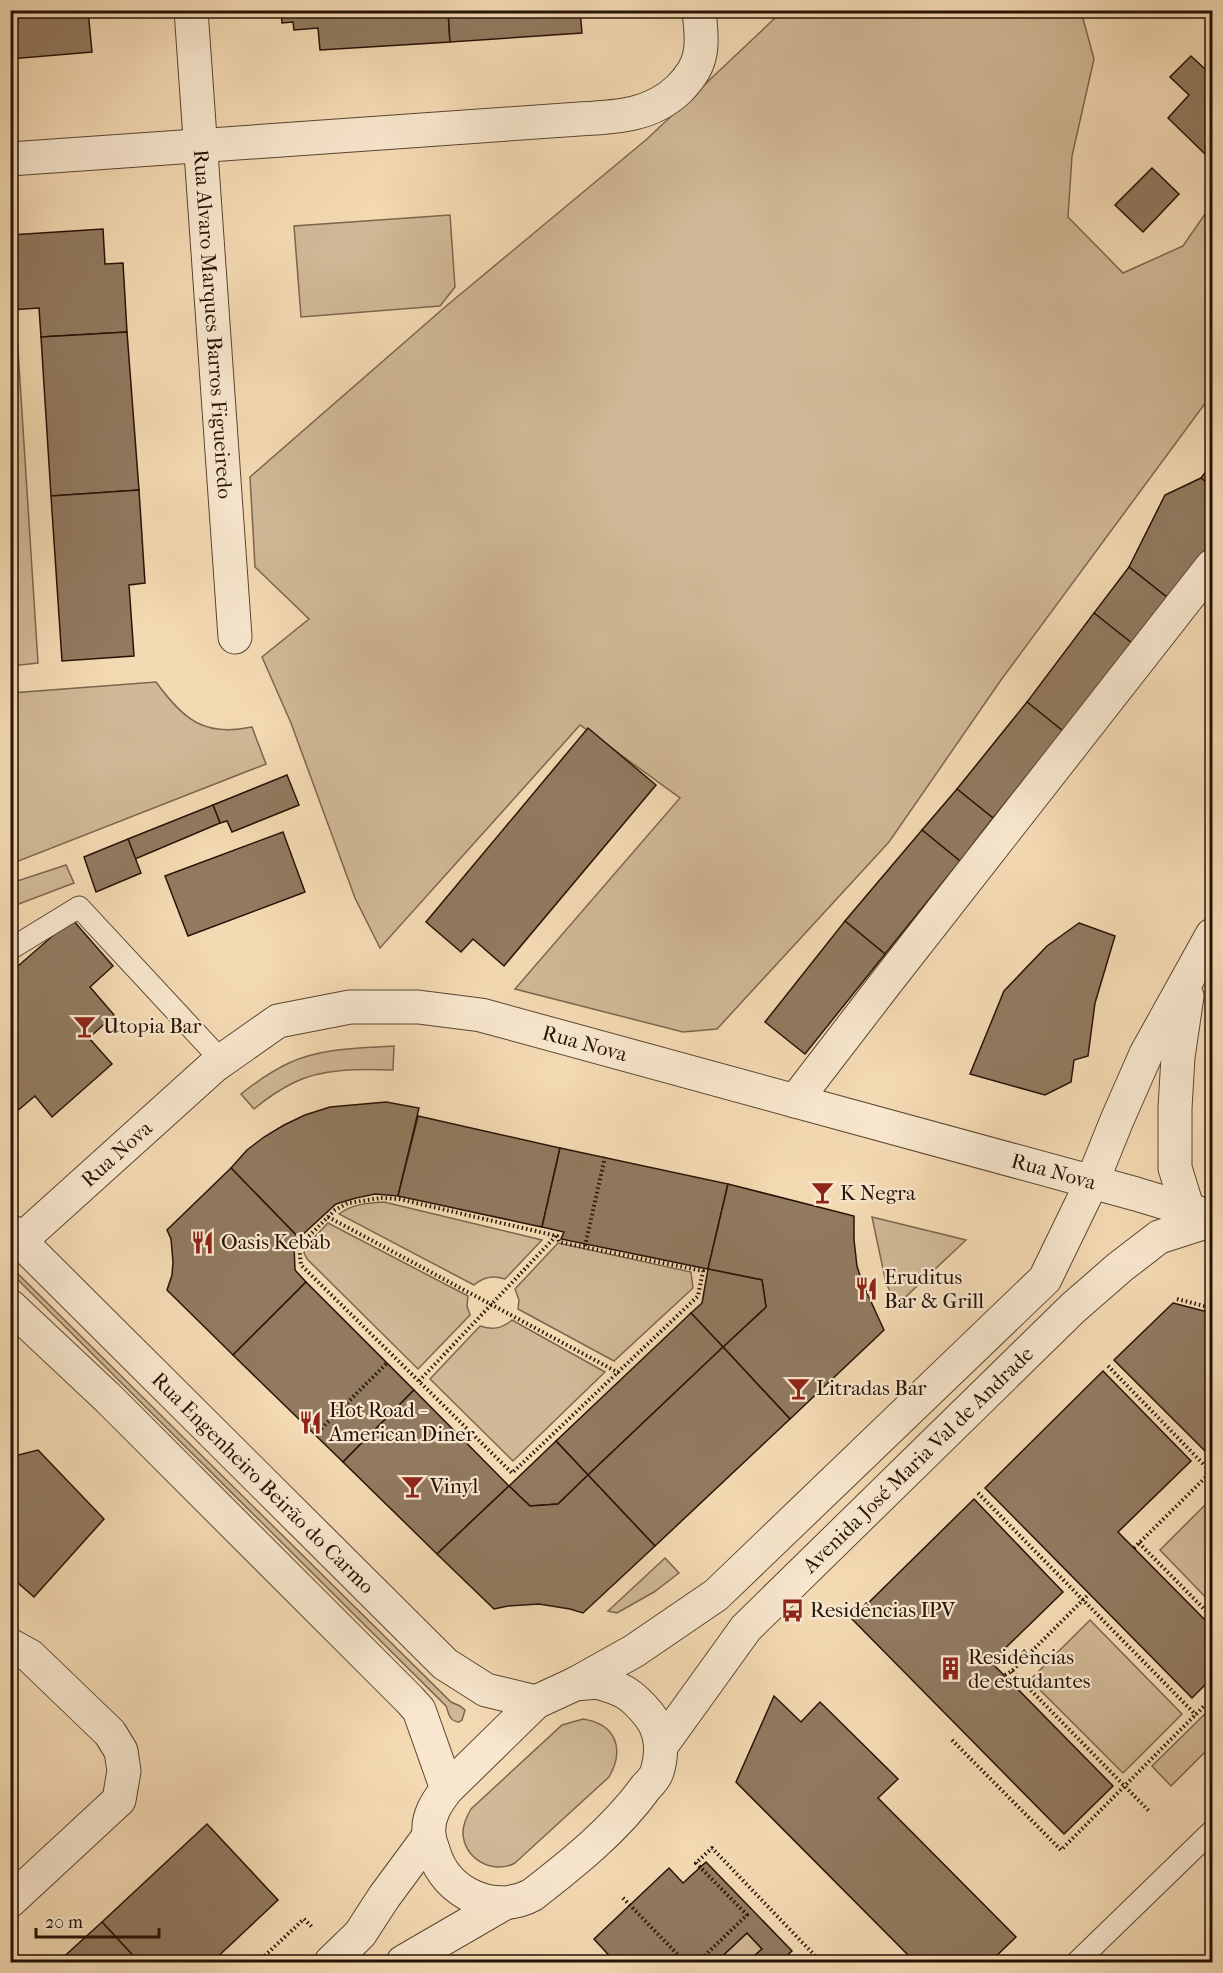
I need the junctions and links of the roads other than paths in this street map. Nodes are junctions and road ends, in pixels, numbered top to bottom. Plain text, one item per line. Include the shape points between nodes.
1 (191, 10) edge
2 (699, 10) edge
3 (201, 144) junction
4 (10, 159) edge
5 (1212, 566) edge
6 (235, 637) dead end
7 (1212, 935) edge
8 (12, 948) dead end
9 (1192, 973) junction
10 (222, 1061) junction
11 (795, 1101) junction
12 (1092, 1182) junction
13 (1204, 1216) edge
14 (15, 1236) edge
15 (10, 1306) edge
16 (10, 1645) edge
17 (575, 1684) junction
18 (536, 1702) junction
19 (661, 1746) junction
20 (447, 1789) junction
21 (1212, 1831) edge
22 (429, 1836) junction
23 (10, 1901) edge
24 (502, 1904) junction
25 (331, 1962) edge
26 (403, 1962) edge
27 (1077, 1962) edge

1 - 3 street, Rua Alvaro Marques Barros Figueiredo
2 - 3 street via 702,40 695,68 687,81 652,108 619,116
3 - 4 street
3 - 6 street, Rua Alvaro Marques Barros Figueiredo
5 - 11 street
7 - 9 street
8 - 10 lane via 79,907
9 - 12 street, Avenida José Maria Val de Andrade via 1146,1054
9 - 13 street via 1183,1017 1175,1108 1175,1168
10 - 11 street, Rua Nova via 278,1021 350,1007 418,1007 481,1015
10 - 14 street, Rua Nova
11 - 12 street, Rua Nova
12 - 13 street, Rua Nova
12 - 17 street, Avenida José Maria Val de Andrade via 1045,1279 716,1595 634,1651
13 - 19 street, Avenida José Maria Val de Andrade via 1159,1237 1073,1308 746,1628
14 - 18 street, Rua Engenheiro Beirão do Carmo via 445,1664 486,1690
15 - 20 street via 108,1398 419,1710
16 - 23 street via 30,1656 110,1733 121,1751 124,1771 119,1800
17 - 18 street, Avenida José Maria Val de Andrade
17 - 19 street, Avenida José Maria Val de Andrade via 597,1682 619,1688 638,1701 656,1723
18 - 20 street, Avenida José Maria Val de Andrade
19 - 24 street, Avenida José Maria Val de Andrade via 656,1774 628,1809 532,1896
20 - 22 street, Avenida José Maria Val de Andrade via 430,1818
21 - 27 lane
22 - 24 street, Avenida José Maria Val de Andrade via 439,1867 457,1888 478,1899
22 - 25 street, Avenida José Maria Val de Andrade via 360,1934
24 - 26 street, Avenida José Maria Val de Andrade

